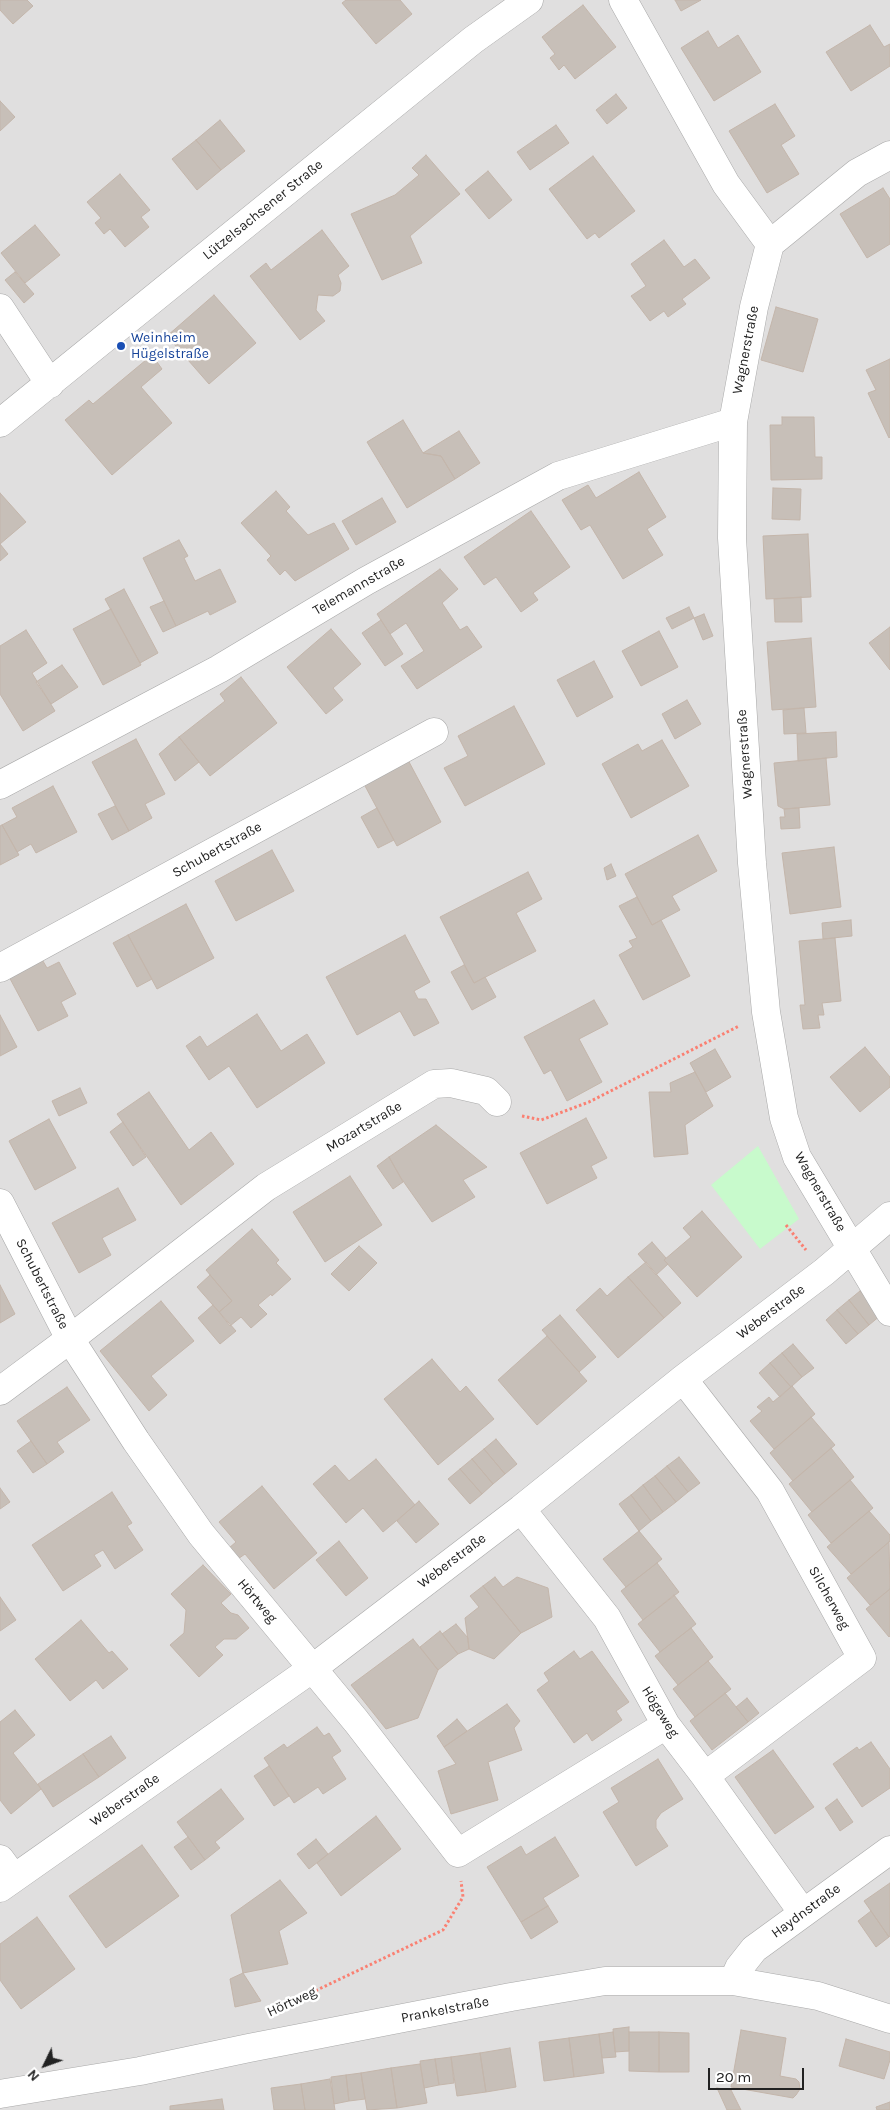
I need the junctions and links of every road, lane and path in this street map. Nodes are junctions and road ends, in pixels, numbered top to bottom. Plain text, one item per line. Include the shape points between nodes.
1 (528, 0) edge
2 (623, 0) edge
3 (890, 154) edge
4 (770, 244) junction
5 (0, 308) edge
6 (50, 384) junction
7 (733, 422) junction
8 (0, 423) edge
9 (434, 732) dead end
10 (0, 785) edge
11 (0, 968) edge
12 (766, 1012) junction
13 (498, 1102) joint
14 (0, 1203) edge
15 (890, 1216) edge
16 (853, 1248) junction
17 (890, 1312) edge
18 (70, 1339) junction
19 (683, 1379) junction
20 (0, 1391) edge
21 (521, 1509) junction
22 (313, 1668) junction
23 (666, 1725) junction
24 (705, 1776) junction
25 (890, 1850) edge
26 (458, 1853) junction
27 (5, 1875) edge
28 (803, 1913) junction
29 (733, 1981) junction
30 (272, 2011) dead end
31 (890, 2019) edge
32 (0, 2094) edge

1 - 6 street, Lützelsachsener Straße via 473,40
2 - 4 street via 726,184
3 - 4 street via 857,173
4 - 7 street, Wagnerstraße via 754,307
5 - 6 street
6 - 8 street, Lützelsachsener Straße
7 - 10 street, Telemannstraße via 558,476 366,581 219,669
7 - 12 street, Wagnerstraße via 732,548 752,863
9 - 11 street, Schubertstraße
12 - 13 path via 589,1102 541,1120 519,1115
12 - 16 street, Wagnerstraße via 784,1118 797,1157
13 - 18 street, Mozartstraße via 486,1091 451,1083 434,1084 266,1187
14 - 18 street, Schubertstraße
15 - 16 street, Weberstraße
16 - 17 street, Wagnerstraße
16 - 19 street, Weberstraße
18 - 20 street, Mozartstraße
18 - 22 street, Hörtweg via 201,1534
19 - 21 street, Weberstraße
19 - 24 street, Silcherweg via 770,1492 862,1658
21 - 22 street, Weberstraße
21 - 23 street, Högeweg via 607,1618
22 - 26 street, Hörtweg
22 - 27 street, Weberstraße
23 - 24 street, Högeweg
23 - 26 street
24 - 28 street, Högeweg
25 - 28 street, Haydnstraße
26 - 30 path, Hörtweg via 463,1897 443,1930
28 - 29 street, Haydnstraße via 754,1949
29 - 31 street, Prankelstraße via 818,1996
29 - 32 street, Prankelstraße via 605,1981 259,2046 140,2072

